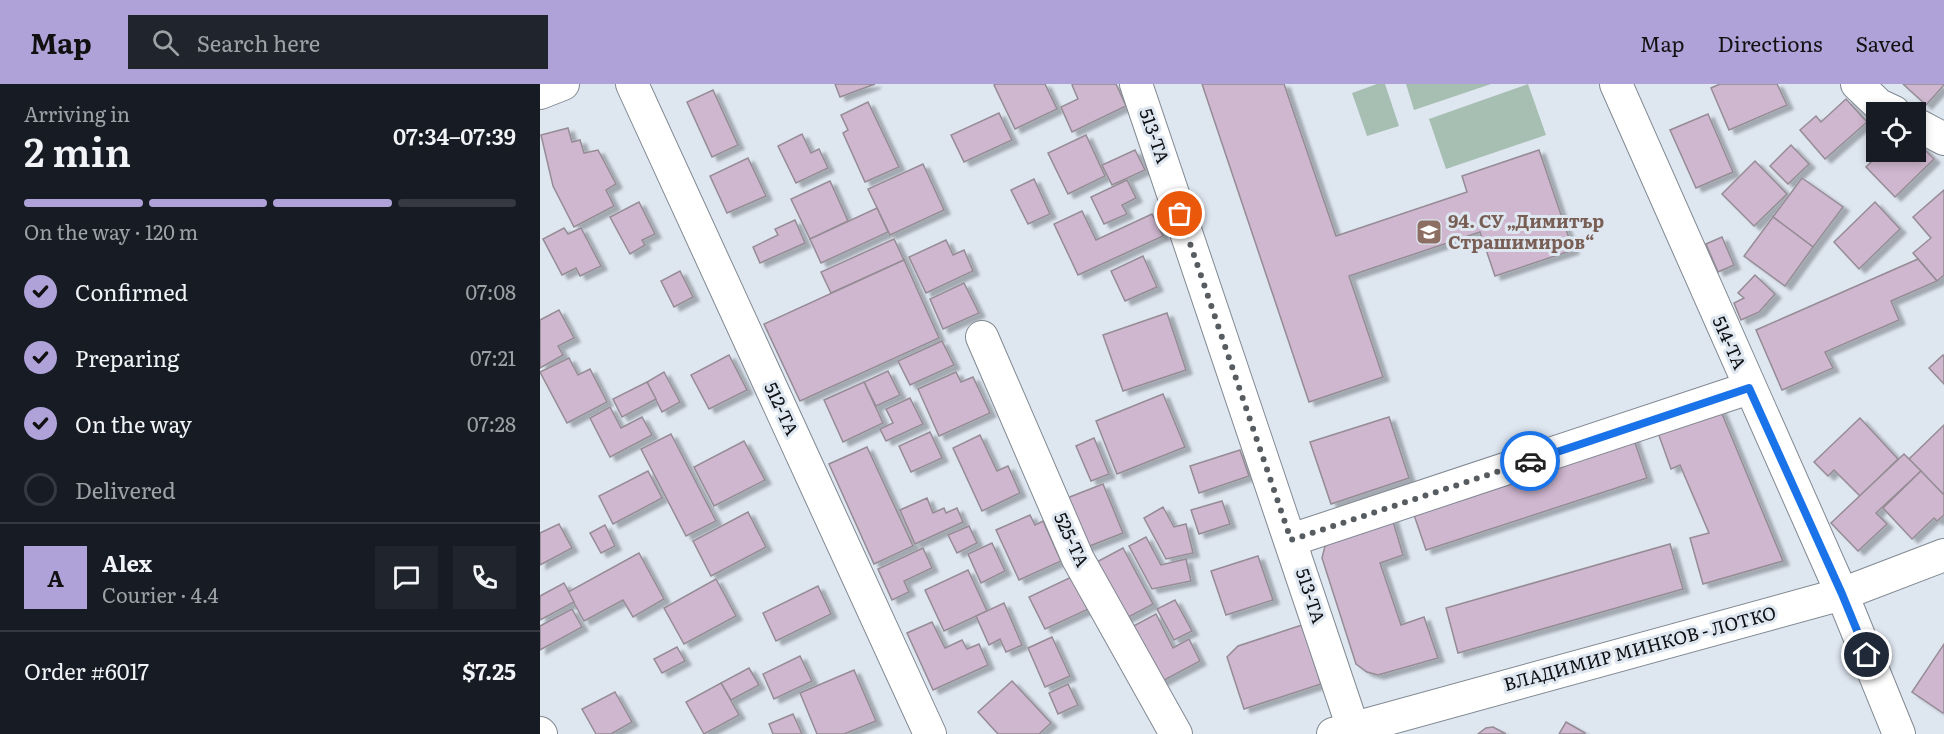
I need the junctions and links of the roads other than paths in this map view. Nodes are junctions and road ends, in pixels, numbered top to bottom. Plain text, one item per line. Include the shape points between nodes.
1 (563, 84) edge
2 (632, 84) edge
3 (1136, 84) edge
4 (1616, 84) edge
5 (1857, 84) edge
6 (540, 93) edge
7 (1877, 102) edge
8 (1926, 129) edge
9 (1944, 138) edge
10 (982, 337) dead end
11 (1749, 388) junction
12 (1291, 540) junction
13 (1944, 555) edge
14 (1842, 594) junction
15 (1896, 725) edge
16 (1347, 732) edge
17 (930, 734) edge
18 (1176, 734) edge
19 (1923, 734) edge

1 - 6 street
2 - 17 street, 512-ТА
3 - 12 street, 513-ТА
4 - 11 street, 514-ТА
5 - 7 street
8 - 9 street
10 - 18 street, 525-ТА via 1078,559
11 - 12 street
11 - 14 street, 514-ТА
12 - 16 street, 513-ТА
13 - 14 street, ВЛАДИМИР МИНКОВ - ЛОТКО
14 - 15 street, 514-ТА
14 - 16 street, ВЛАДИМИР МИНКОВ - ЛОТКО
15 - 19 street

